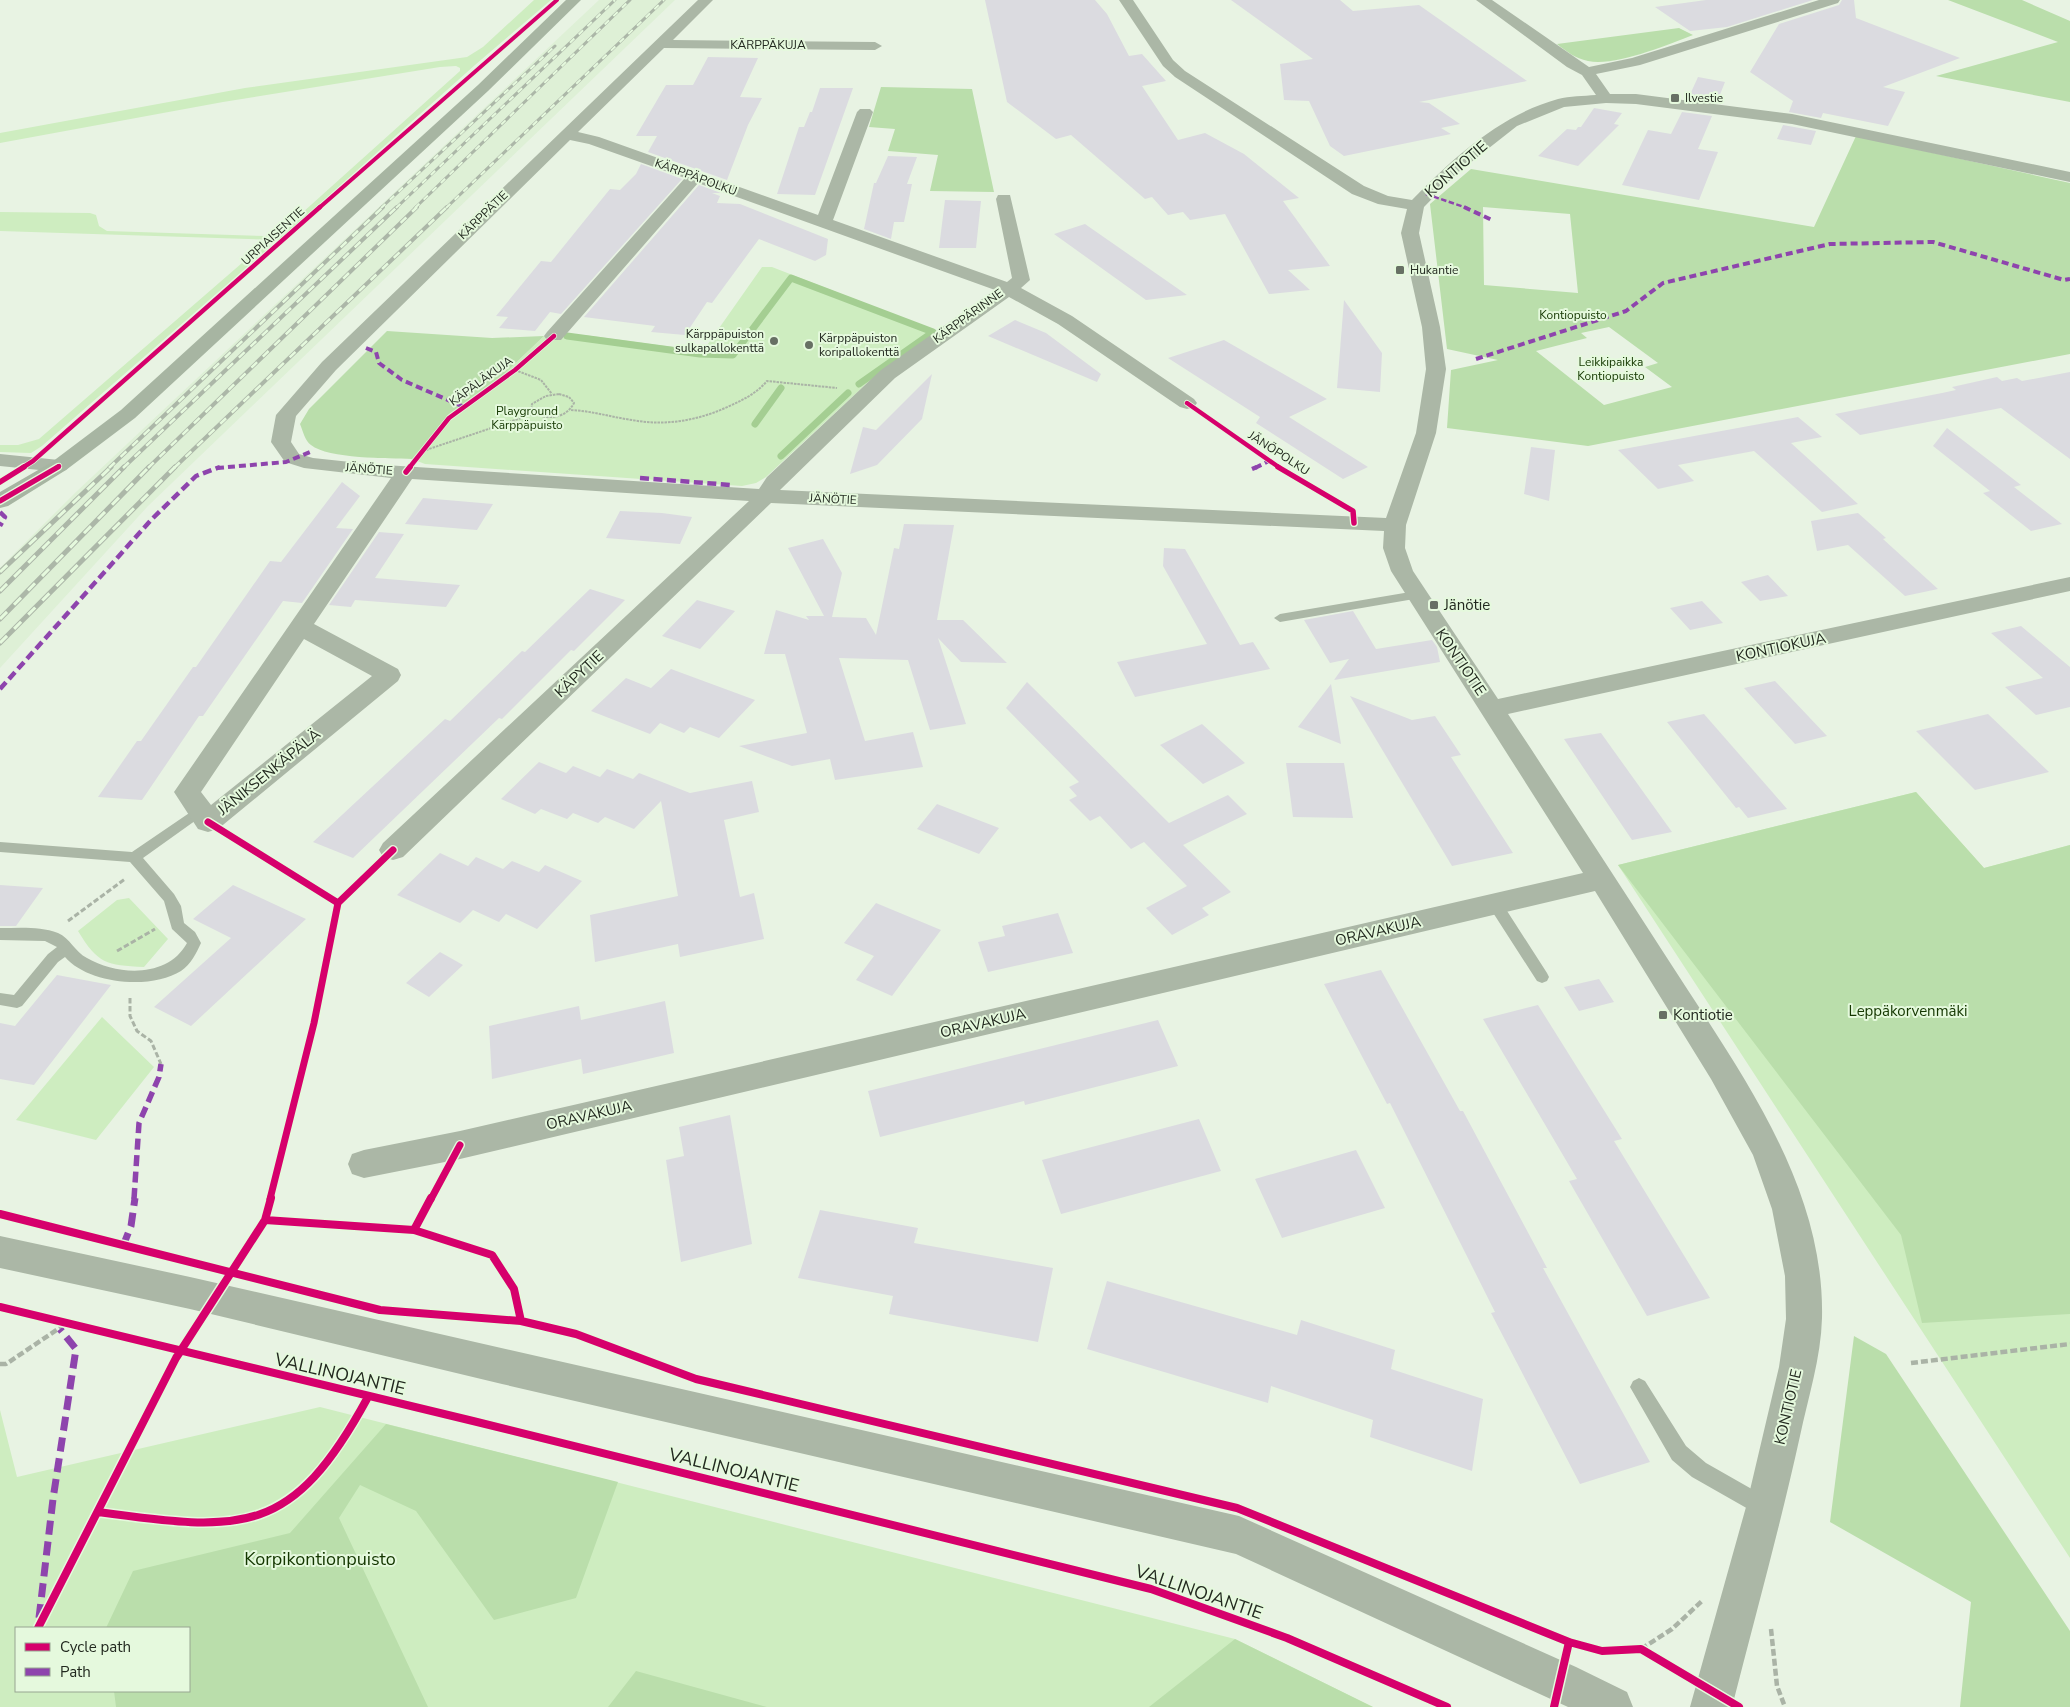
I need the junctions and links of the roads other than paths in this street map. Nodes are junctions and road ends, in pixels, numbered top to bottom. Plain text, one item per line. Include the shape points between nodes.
1 (574, 0) edge
2 (706, 0) edge
3 (1126, 0) edge
4 (1482, 0) edge
5 (1790, 0) edge
6 (1833, 0) edge
7 (1804, 7) junction
8 (662, 44) junction
9 (874, 46) dead end
10 (1587, 72) junction
11 (1606, 98) junction
12 (865, 112) dead end
13 (567, 135) junction
14 (696, 176) junction
15 (2070, 177) edge
16 (1004, 199) dead end
17 (1416, 206) junction
18 (823, 224) junction
19 (1007, 288) junction
20 (554, 336) road end
21 (1186, 403) dead end
22 (281, 442) joint
23 (0, 460) edge
24 (59, 466) junction
25 (406, 472) junction
26 (765, 496) junction
27 (0, 501) edge
28 (1395, 525) junction
29 (2070, 584) edge
30 (1416, 595) junction
31 (1280, 618) dead end
32 (300, 627) junction
33 (1492, 709) junction
34 (201, 810) junction
35 (0, 847) edge
36 (393, 850) dead end
37 (138, 862) junction
38 (1602, 879) junction
39 (1495, 904) junction
40 (0, 934) edge
41 (66, 948) junction
42 (1542, 977) dead end
43 (0, 999) edge
44 (364, 1164) dead end
45 (0, 1252) edge
46 (1639, 1387) dead end
47 (1764, 1507) junction
48 (1612, 1707) edge
49 (1711, 1707) edge

1 - 24 main road via 483,88 128,414
2 - 8 street, KÄRPPÄTIE
3 - 17 street via 1168,63 1180,74 1358,190 1384,200
4 - 10 street
5 - 7 street
6 - 7 street
7 - 10 street via 1644,60
8 - 9 street, KÄRPPÄKUJA
8 - 13 street, KÄRPPÄTIE
10 - 11 street
11 - 15 street via 1692,105 1792,119
11 - 17 street, KONTIOTIE via 1561,103 1512,123 1450,171
12 - 18 street
13 - 14 street, KÄRPPÄPOLKU via 593,140
13 - 22 street, KÄRPPÄTIE via 329,366 286,415
14 - 18 street, KÄRPPÄPOLKU
14 - 20 street
16 - 19 street via 1021,280
17 - 28 street, KONTIOTIE via 1410,233 1431,328 1436,369 1426,433
18 - 19 street, KÄRPPÄRINNE
19 - 21 street via 1065,320
19 - 26 street, KÄRPPÄRINNE via 888,374 775,482
22 - 25 street, JÄNÖTIE via 292,458 311,464
23 - 24 street
24 - 27 main road
25 - 26 street, JÄNÖTIE
25 - 32 street, JÄNIKSENKÄPÄLÄ
26 - 28 street, JÄNÖTIE
26 - 36 street, KÄPYTIE
28 - 30 street, KONTIOTIE via 1394,548 1402,571
29 - 33 street, KONTIOKUJA
30 - 31 lane
30 - 33 street, KONTIOTIE
32 - 34 street, JÄNIKSENKÄPÄLÄ via 187,792
32 - 34 street, JÄNIKSENKÄPÄLÄ via 389,675 208,822
33 - 38 street, KONTIOTIE
34 - 37 lane
35 - 37 lane
37 - 41 lane via 173,901 179,914 177,925 194,943 191,952 170,970 148,977 100,971 81,962
38 - 39 street, ORAVAKUJA
38 - 47 street, KONTIOTIE via 1750,1119 1768,1151 1789,1209 1802,1276 1804,1319 1797,1367
39 - 42 lane
39 - 44 street, ORAVAKUJA via 460,1145
40 - 41 lane via 37,934 57,938
41 - 43 lane via 53,958 17,1002
45 - 48 street via 239,1304 1239,1535
46 - 47 lane via 1679,1453 1699,1470
47 - 49 street, KONTIOTIE

